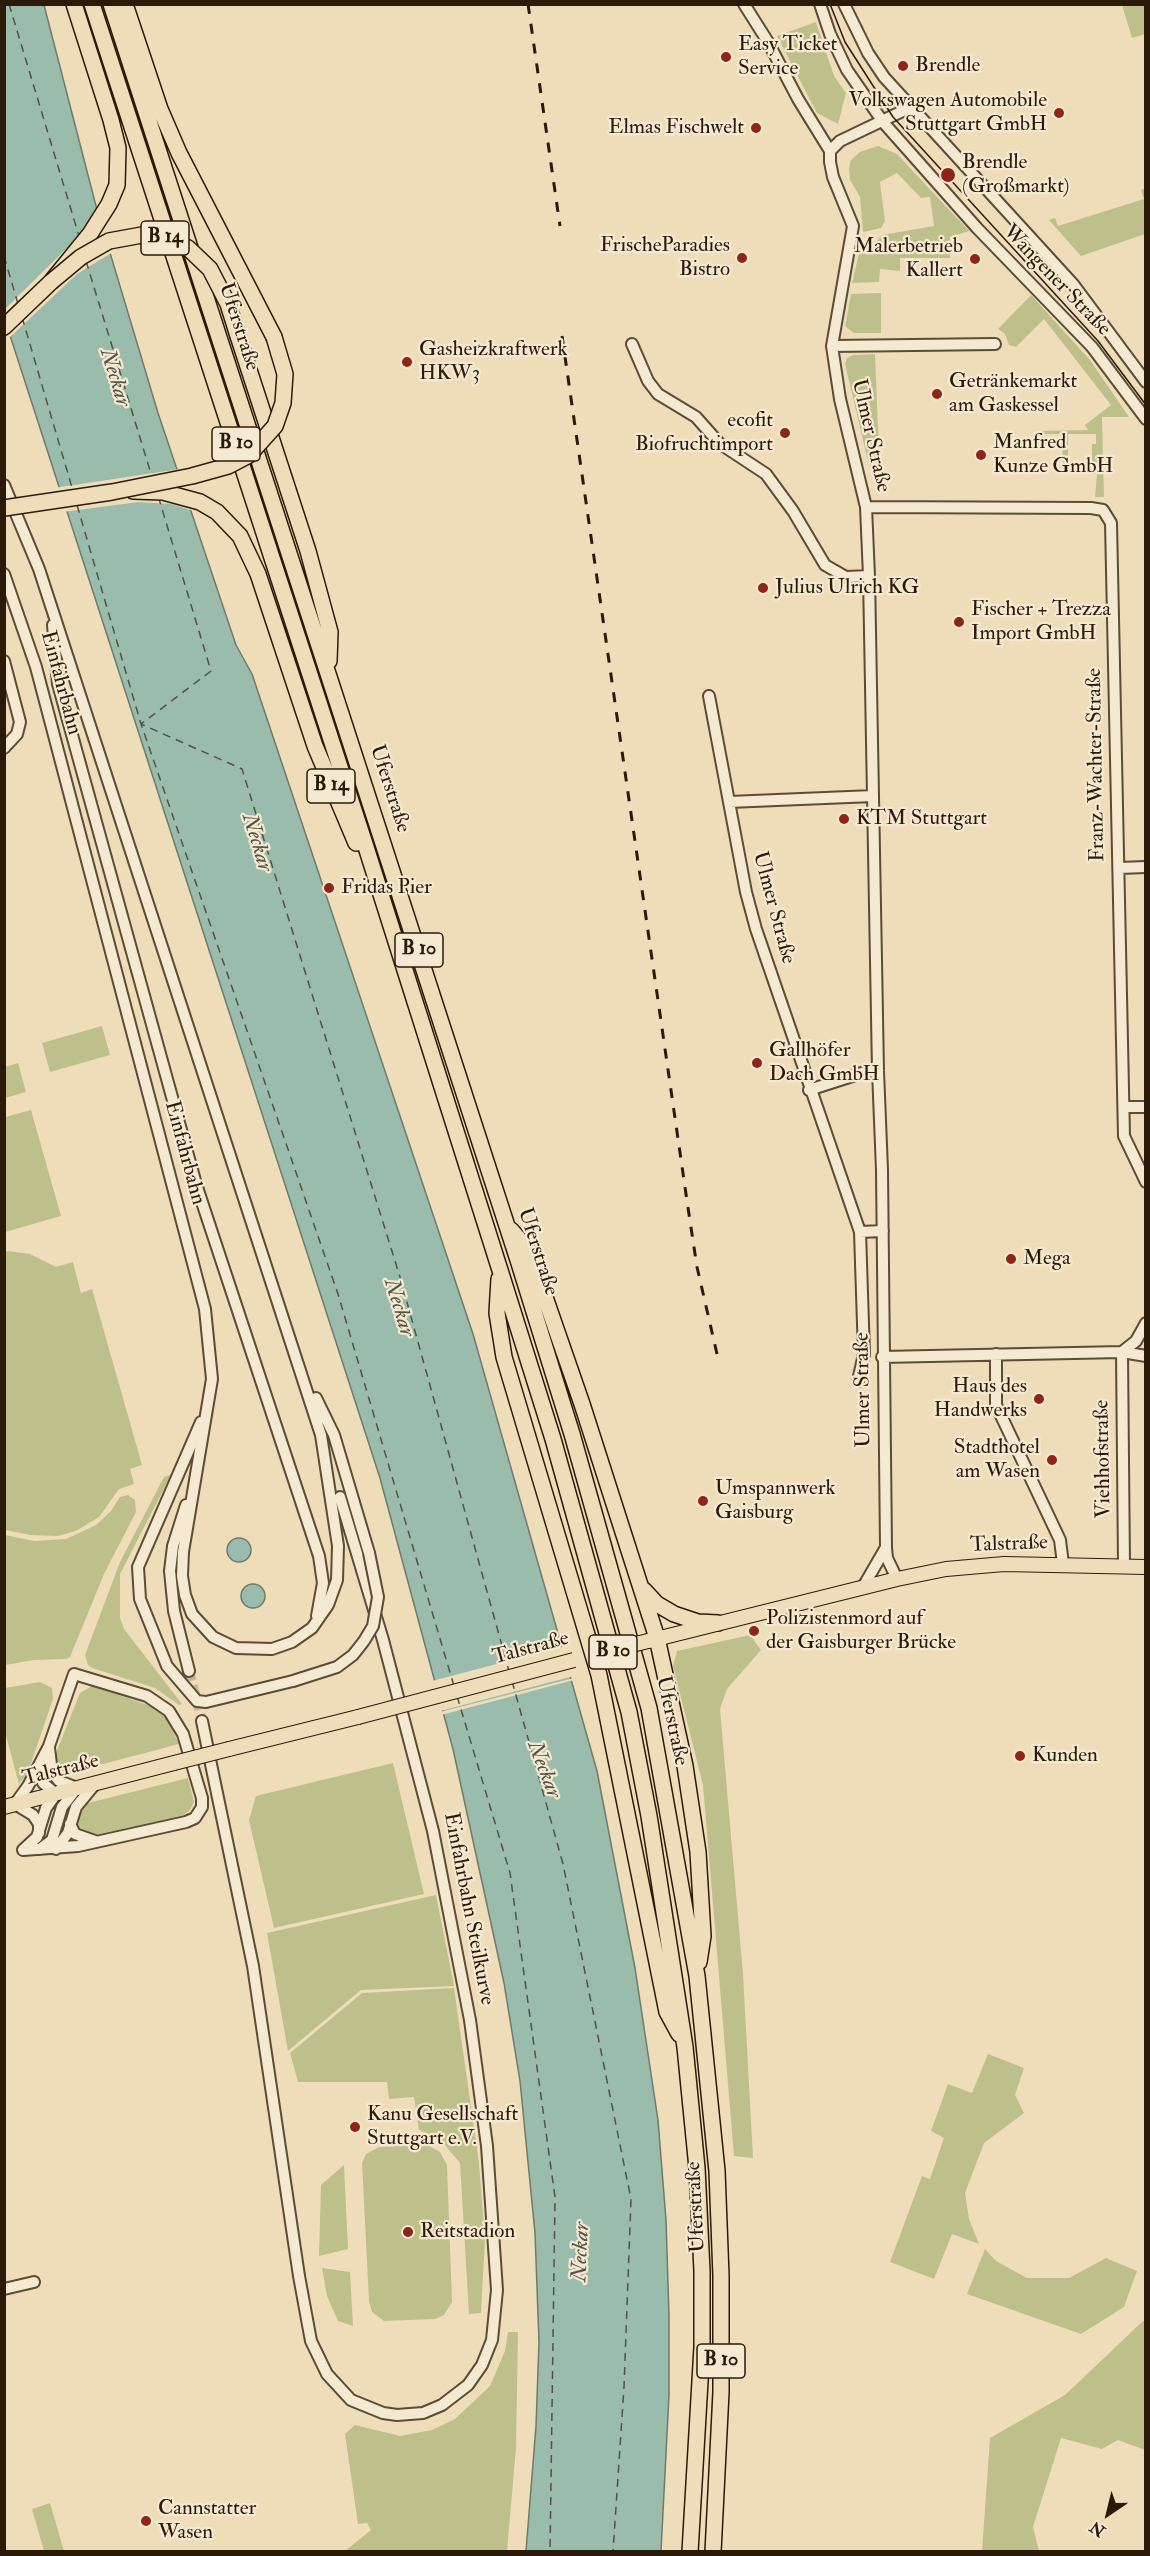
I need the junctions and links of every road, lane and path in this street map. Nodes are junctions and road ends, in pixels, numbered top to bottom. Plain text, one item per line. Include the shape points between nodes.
1 (74, 4) edge
2 (92, 4) edge
3 (111, 4) edge
4 (125, 4) edge
5 (133, 4) edge
6 (744, 4) edge
7 (820, 4) edge
8 (844, 4) edge
9 (138, 46) junction
10 (911, 107) junction
11 (883, 122) junction
12 (830, 151) junction
13 (51, 282) junction
14 (4, 327) edge
15 (633, 344) dead end
16 (995, 344) dead end
17 (832, 346) junction
18 (1146, 382) edge
19 (1146, 419) edge
20 (4, 485) edge
21 (112, 492) junction
22 (866, 507) junction
23 (4, 508) edge
24 (4, 574) edge
25 (869, 576) junction
26 (51, 607) junction
27 (4, 661) edge
28 (329, 676) junction
29 (709, 696) dead end
30 (4, 748) edge
31 (873, 796) junction
32 (729, 802) junction
33 (1146, 867) edge
34 (1119, 868) junction
35 (377, 884) junction
36 (878, 1071) junction
37 (809, 1090) junction
38 (1124, 1107) junction
39 (1146, 1107) edge
40 (1146, 1182) edge
41 (507, 1225) junction
42 (882, 1231) junction
43 (860, 1232) junction
44 (499, 1267) junction
45 (1146, 1323) edge
46 (1122, 1352) junction
47 (996, 1354) junction
48 (1146, 1356) edge
49 (882, 1357) junction
50 (303, 1374) junction
51 (858, 1381) dead end
52 (210, 1402) junction
53 (194, 1484) junction
54 (340, 1497) dead end
55 (886, 1548) junction
56 (1063, 1564) junction
57 (1124, 1566) junction
58 (1146, 1567) edge
59 (897, 1579) junction
60 (640, 1584) junction
61 (863, 1587) junction
62 (718, 1623) junction
63 (312, 1628) junction
64 (653, 1639) junction
65 (593, 1655) junction
66 (189, 1671) tunnel mouth
67 (202, 1721) tunnel mouth
68 (49, 1746) junction
69 (41, 1763) junction
70 (97, 1783) junction
71 (77, 1788) junction
72 (56, 1794) junction
73 (10, 1806) edge
74 (70, 1824) junction
75 (56, 1829) junction
76 (39, 1833) junction
77 (98, 1842) junction
78 (60, 1845) junction
79 (40, 1850) junction
80 (697, 1976) junction
81 (685, 2047) junction
82 (34, 2282) dead end
83 (4, 2289) edge
84 (690, 2552) edge
85 (713, 2552) edge

1 - 13 highway, B 14, bridge via 118,148 117,185 100,220
2 - 35 highway, Uferstraße / B 10
3 - 28 highway, Uferstraße / B 10
4 - 9 highway
5 - 9 highway
6 - 12 street
7 - 11 street via 847,70
8 - 10 street via 868,53
9 - 21 highway, bridge via 179,153 274,337 284,366 285,394 279,418 259,447 236,463
10 - 11 street
10 - 18 street, Wangener Straße via 1073,284
11 - 12 street via 840,141
11 - 19 street, Wangener Straße via 1092,347
12 - 17 street, Ulmer Straße via 833,177 853,226
13 - 14 highway, B 14
13 - 28 highway, B 14, bridge via 81,257 109,241 142,235 172,240 188,248 210,269 228,304 308,551 330,632
15 - 25 street via 648,381 658,394 696,417 720,443 765,474 778,488 825,565 846,577
16 - 17 street
17 - 22 street, Ulmer Straße via 840,399
20 - 26 street, Einfahrbahn
21 - 23 highway, B 14, bridge
21 - 35 highway, B 14, bridge via 163,492 200,502 217,512 240,536 258,574 315,746
22 - 25 street, Ulmer Straße
22 - 34 street, Franz-Wachter-Straße via 1103,510 1111,523
24 - 52 street, Einfahrbahn via 36,667 206,1310 212,1359
25 - 31 street, Ulmer Straße
26 - 50 street, Einfahrbahn
26 - 63 street, Einfahrbahn via 58,684 196,1184 322,1571 323,1596
27 - 30 street via 20,722 17,734
28 - 41 highway, Uferstraße / B 10
29 - 32 street, Ulmer Straße
31 - 32 street
31 - 36 street, Ulmer Straße
32 - 37 street, Ulmer Straße via 756,929
33 - 34 street
34 - 38 street, Franz-Wachter-Straße
35 - 44 highway, Uferstraße / B 10
36 - 37 street
36 - 42 street, Ulmer Straße
37 - 43 street, Ulmer Straße
38 - 39 street
38 - 40 street, Franz-Wachter-Straße via 1124,1136
41 - 60 highway, B 10 via 529,1251
41 - 80 highway, Uferstraße / B 10 via 572,1434 649,1708
42 - 43 street
42 - 49 street, Ulmer Straße
43 - 51 street, Ulmer Straße via 864,1354
44 - 65 highway, B 10 via 497,1313 504,1357
44 - 81 highway, Uferstraße / B 10 via 553,1439 629,1712
45 - 46 street via 1136,1341
46 - 47 street
46 - 48 street
46 - 57 street, Viehhofstraße
47 - 49 street
47 - 56 street via 996,1406 1060,1540
49 - 55 street, Ulmer Straße
50 - 52 street, bridge via 334,1436 369,1553 378,1597 373,1626 353,1656 337,1667 293,1681 197,1701 167,1666 140,1599 138,1567
50 - 63 street, Einfahrbahn via 321,1435 339,1564 334,1593
52 - 53 street, Einfahrbahn
53 - 63 street, Einfahrbahn via 182,1576 188,1605 197,1622 224,1644 260,1651 292,1642
53 - 66 street via 176,1535 170,1571 174,1611
54 - 67 street, Einfahrbahn Steilkurve via 419,1770 459,1957 480,2086 497,2290 492,2340 475,2376 442,2406 410,2415 383,2414 342,2392 321,2365 308,2327 263,2022
55 - 59 street, Ulmer Straße via 886,1558
55 - 61 street
56 - 57 main road, Talstraße
56 - 59 main road, Talstraße via 984,1564
57 - 58 main road, Talstraße
59 - 61 main road, Talstraße
60 - 62 highway, B 10 via 652,1600 674,1614 698,1622
60 - 64 highway, B 10
61 - 62 main road, Talstraße
62 - 64 main road, Talstraße
64 - 65 main road, Talstraße, bridge
64 - 80 highway, B 10 via 685,1766 698,1852 703,1936
65 - 70 main road, Talstraße, bridge
65 - 81 highway, B 10 via 667,2013
68 - 69 street
68 - 71 street via 52,1772 59,1781
68 - 77 street via 74,1674 154,1699 180,1725 202,1798 200,1811 186,1822
69 - 72 street via 43,1783
69 - 73 street
70 - 71 main road, Talstraße
70 - 74 street via 78,1803
71 - 72 main road, Talstraße
71 - 75 street via 62,1807
72 - 73 main road, Talstraße
72 - 76 street via 46,1808
73 - 76 street via 36,1817
74 - 77 street via 75,1834
74 - 78 street
75 - 78 street
75 - 79 street via 52,1840
76 - 79 street via 23,1850
77 - 78 street
78 - 79 street
80 - 85 highway, Uferstraße / B 10 via 717,2171 721,2276 721,2392
81 - 84 highway, Uferstraße / B 10 via 702,2271 699,2413
82 - 83 street

